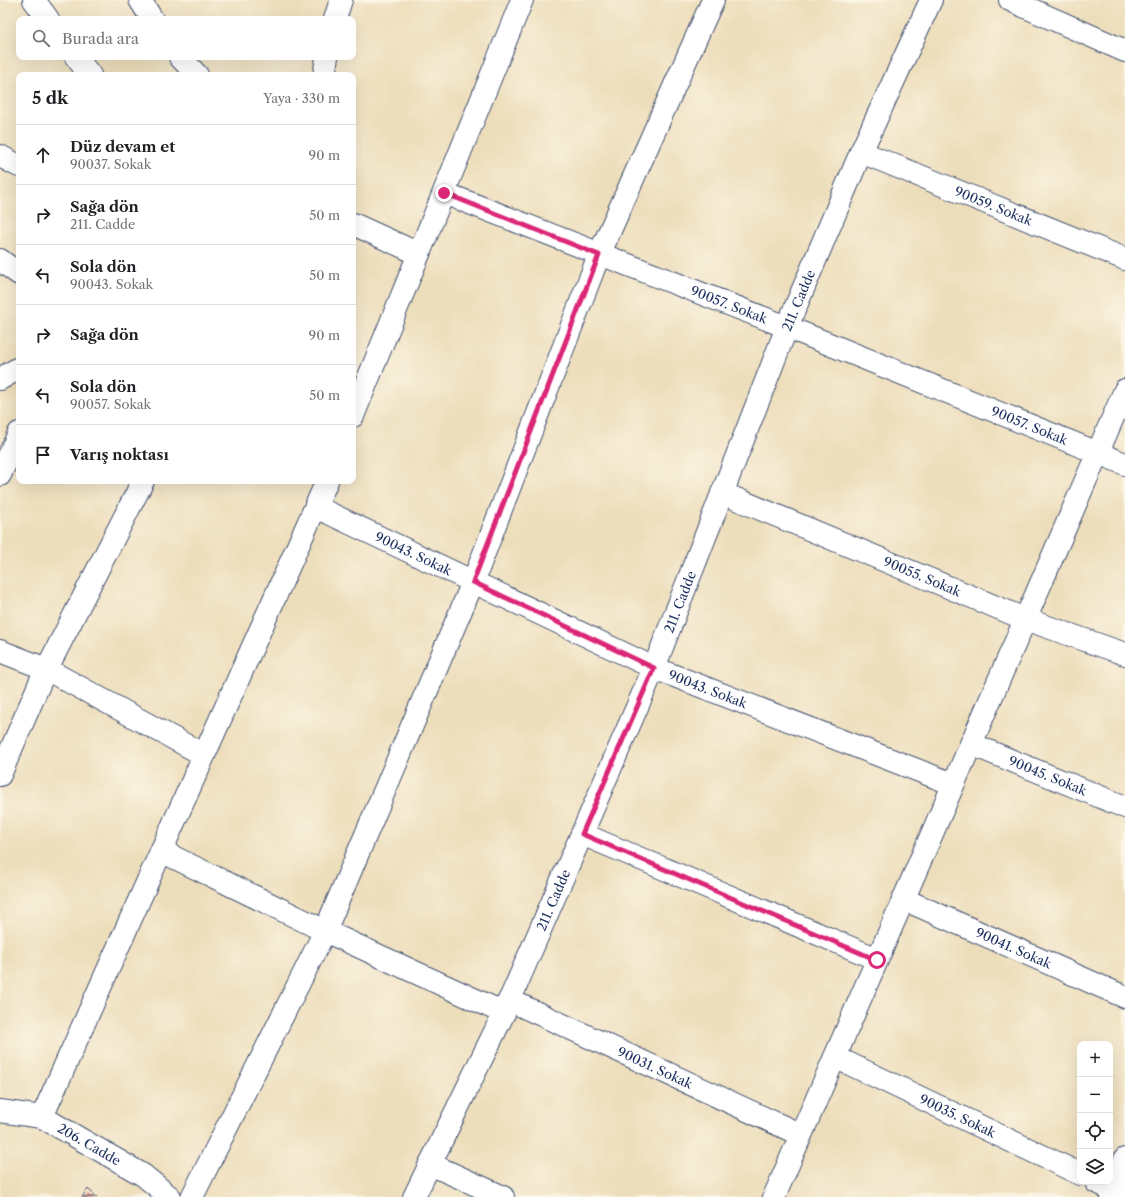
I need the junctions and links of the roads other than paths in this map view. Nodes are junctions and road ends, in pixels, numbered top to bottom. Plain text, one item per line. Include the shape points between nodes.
1 (34, 0) edge
2 (140, 0) edge
3 (522, 0) edge
4 (713, 0) edge
5 (931, 0) edge
6 (1010, 0) edge
7 (46, 16) edge
8 (150, 16) edge
9 (1125, 52) edge
10 (78, 60) edge
11 (183, 60) edge
12 (326, 60) edge
13 (88, 72) edge
14 (194, 72) edge
15 (324, 72) edge
16 (861, 152) junction
17 (0, 156) edge
18 (16, 164) edge
19 (444, 193) junction
20 (356, 225) edge
21 (419, 254) junction
22 (599, 255) junction
23 (1125, 259) edge
24 (0, 260) edge
25 (16, 272) edge
26 (787, 327) junction
27 (16, 370) edge
28 (0, 379) edge
29 (1125, 390) edge
30 (356, 409) edge
31 (16, 440) edge
32 (1098, 453) junction
33 (1125, 464) edge
34 (0, 475) edge
35 (141, 484) edge
36 (326, 484) edge
37 (722, 493) junction
38 (316, 507) junction
39 (473, 582) junction
40 (1025, 620) junction
41 (0, 651) edge
42 (1125, 654) edge
43 (654, 668) junction
44 (46, 669) junction
45 (971, 744) junction
46 (204, 756) junction
47 (0, 776) edge
48 (953, 784) junction
49 (1125, 807) edge
50 (582, 834) junction
51 (161, 851) junction
52 (903, 899) junction
53 (325, 931) junction
54 (877, 960) junction
55 (1125, 997) edge
56 (507, 1007) junction
57 (835, 1058) junction
58 (0, 1111) edge
59 (42, 1116) junction
60 (801, 1135) junction
61 (1125, 1159) edge
62 (430, 1164) junction
63 (1077, 1173) edge
64 (1111, 1191) edge
65 (170, 1197) edge
66 (192, 1197) edge
67 (414, 1197) edge
68 (503, 1197) edge
69 (774, 1197) edge

1 - 7 street
2 - 8 street
3 - 19 street
4 - 22 street
5 - 16 street, 211. Cadde
6 - 9 street
10 - 13 street
11 - 14 street
12 - 15 street
16 - 23 street, 90059. Sokak
16 - 26 street, 211. Cadde
17 - 18 street
19 - 21 street
19 - 22 street, 90057. Sokak
20 - 21 street
21 - 30 street
22 - 26 street, 90057. Sokak
22 - 39 street
24 - 25 street
26 - 32 street, 90057. Sokak
26 - 37 street, 211. Cadde
27 - 28 street
29 - 32 street
31 - 34 street
32 - 33 street, 90057. Sokak
32 - 40 street
35 - 44 street
36 - 38 street
37 - 40 street, 90055. Sokak
37 - 43 street, 211. Cadde
38 - 39 street, 90043. Sokak
38 - 46 street
39 - 43 street, 90043. Sokak
39 - 53 street
40 - 42 street, 90055. Sokak
40 - 45 street
41 - 44 street
43 - 48 street, 90043. Sokak
43 - 50 street, 211. Cadde
44 - 46 street
44 - 47 street
45 - 48 street
45 - 49 street, 90045. Sokak
46 - 51 street
48 - 52 street
50 - 54 street
50 - 56 street, 211. Cadde
51 - 53 street, 90031. Sokak
51 - 59 street
52 - 54 street
52 - 55 street, 90041. Sokak
53 - 56 street, 90031. Sokak
53 - 66 street
54 - 57 street
56 - 60 street, 90031. Sokak
56 - 62 street, 211. Cadde
57 - 60 street
57 - 63 street, 90035. Sokak
58 - 59 street, 206. Cadde
59 - 65 street, 206. Cadde via 144,1175
60 - 69 street
61 - 64 street
62 - 67 street, 211. Cadde
62 - 68 street

